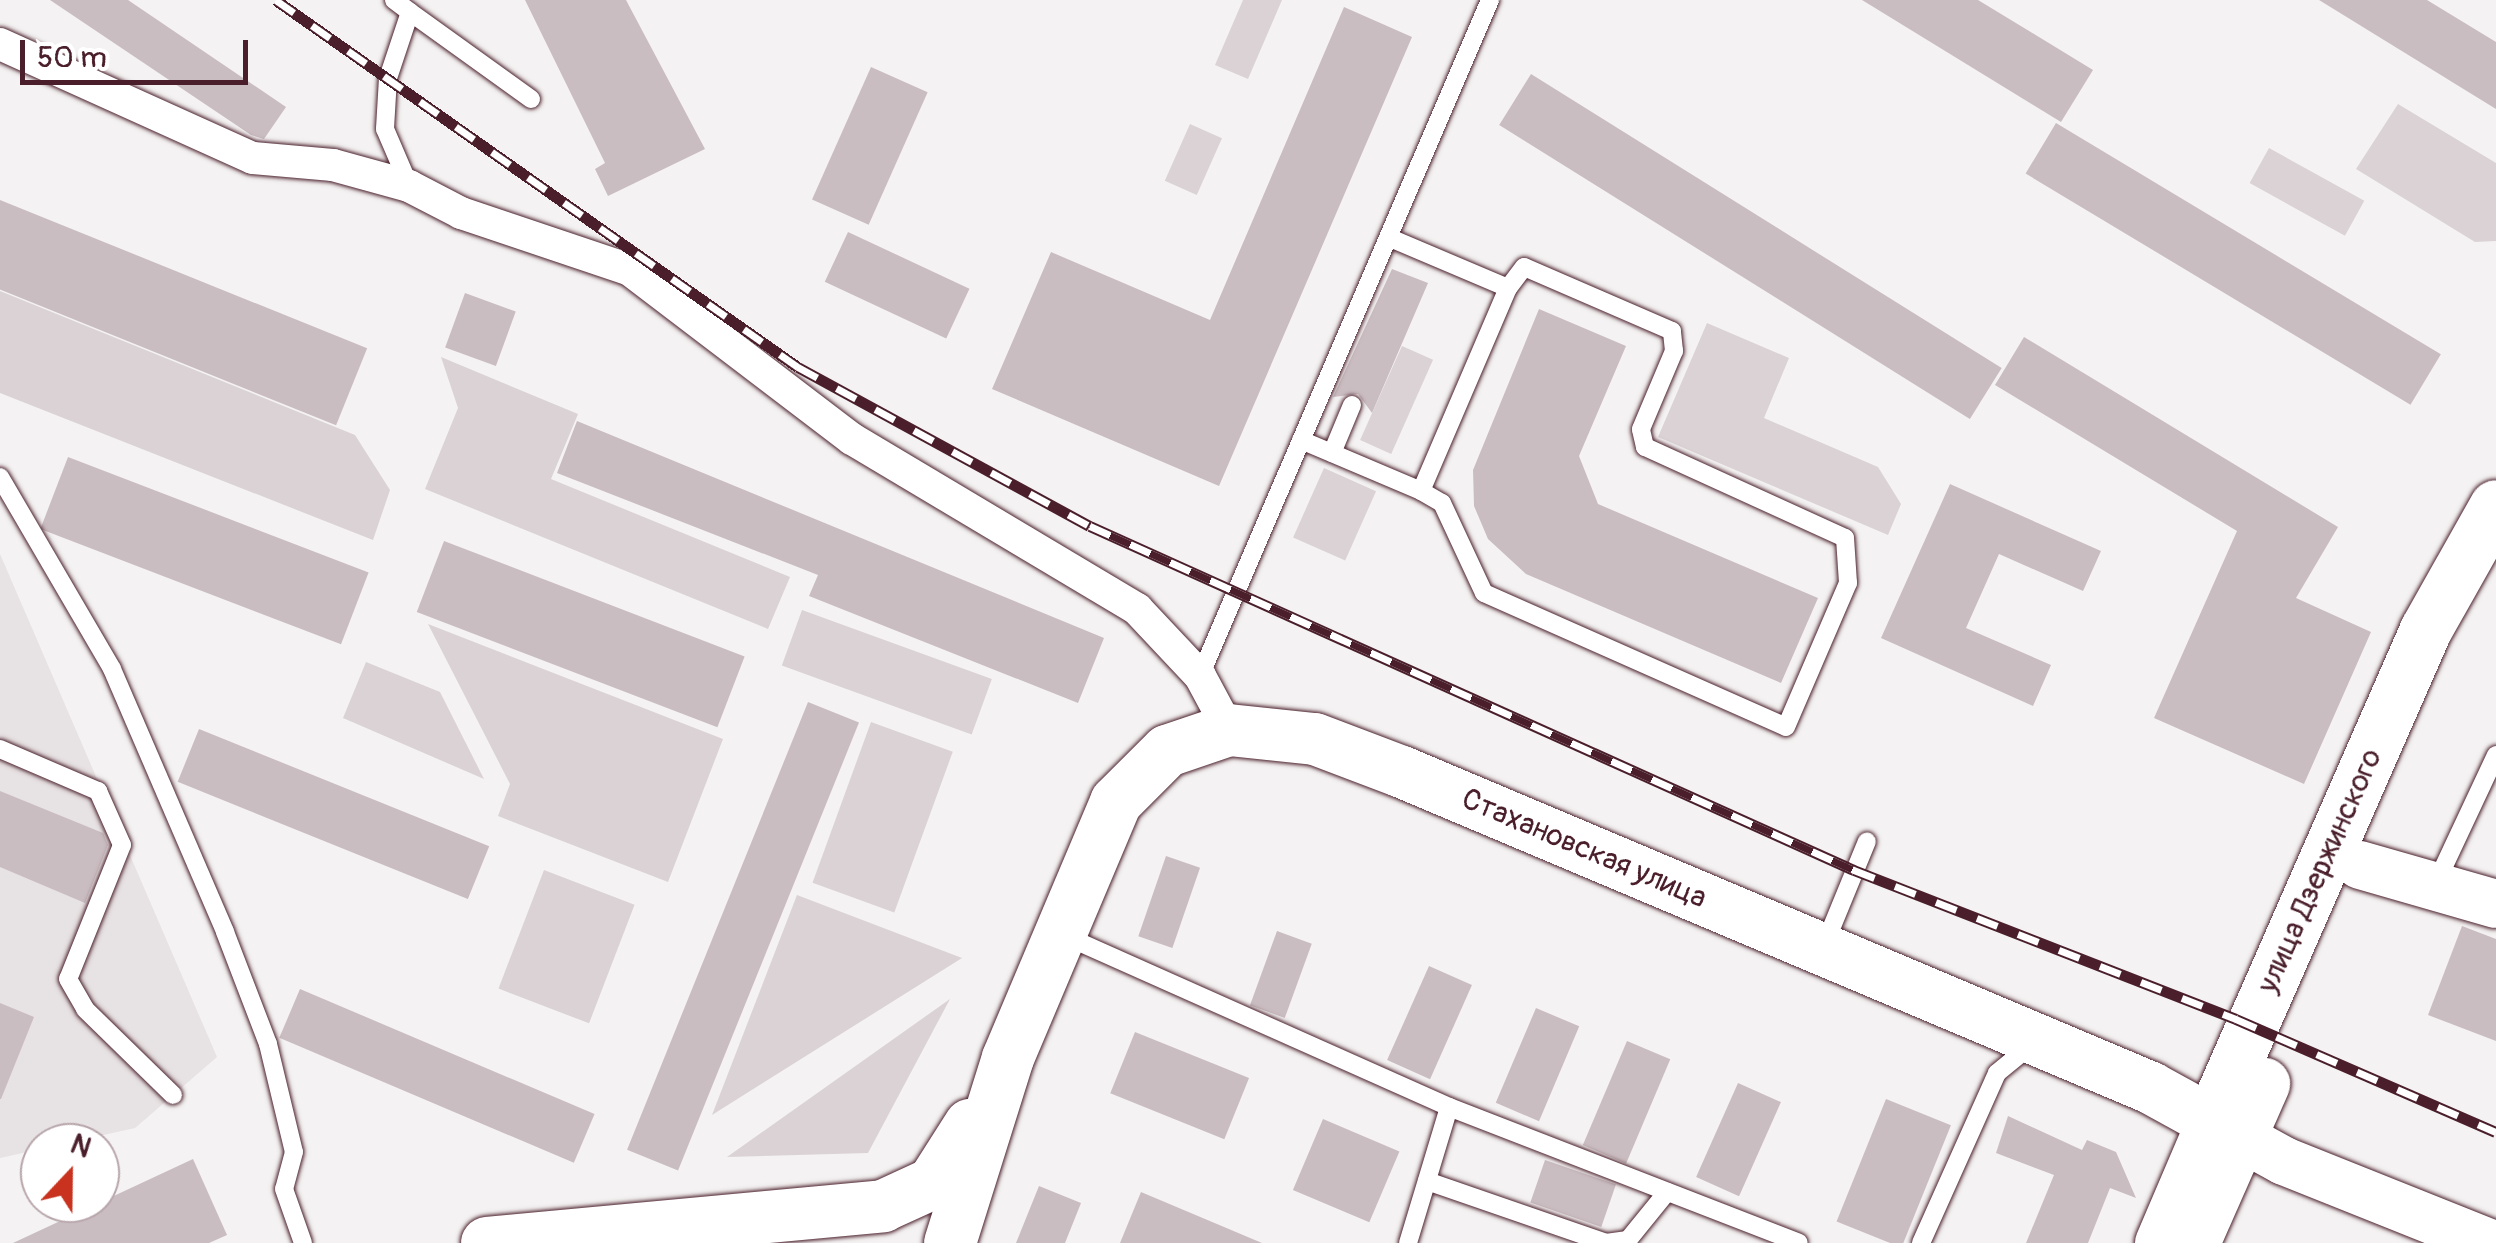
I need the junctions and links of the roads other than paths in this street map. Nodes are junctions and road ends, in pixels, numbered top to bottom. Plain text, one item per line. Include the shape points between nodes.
1 (394, 0) edge
2 (1490, 0) edge
3 (410, 12) junction
4 (0, 44) edge
5 (531, 98) dead end
6 (409, 186) junction
7 (1388, 237) junction
8 (1508, 288) junction
9 (1352, 405) dead end
10 (1301, 440) junction
11 (1332, 453) junction
12 (0, 477) edge
13 (1421, 491) junction
14 (2496, 506) edge
15 (2496, 578) edge
16 (1200, 676) junction
17 (1229, 730) junction
18 (0, 750) edge
19 (2496, 755) edge
20 (1867, 842) dead end
21 (2360, 865) junction
22 (2437, 881) junction
23 (2496, 904) edge
24 (1058, 933) junction
25 (1822, 951) junction
26 (2037, 1040) junction
27 (1008, 1058) junction
28 (174, 1095) dead end
29 (1450, 1107) junction
30 (2226, 1129) junction
31 (1427, 1180) junction
32 (1667, 1192) junction
33 (837, 1215) junction
34 (1792, 1242) edge
35 (303, 1243) edge
36 (487, 1243) edge
37 (908, 1243) edge
38 (950, 1243) edge
39 (1408, 1243) edge
40 (1921, 1243) edge
41 (2158, 1243) edge
42 (2194, 1243) edge
43 (2489, 1243) edge

1 - 3 lane
2 - 7 lane
3 - 5 lane
3 - 6 lane via 388,78 385,130
4 - 6 street via 253,158 332,165
6 - 16 street via 461,213 630,270 852,440 1137,609
7 - 8 lane
7 - 10 lane
8 - 13 lane
8 - 13 lane via 1524,267 1672,331 1674,352 1641,428 1645,446 1845,538 1848,584 1786,727 1494,599 1474,578 1442,503
9 - 11 lane
10 - 11 lane
10 - 16 lane
11 - 13 lane
12 - 35 lane via 112,669 226,932 268,1044 294,1152 284,1188
14 - 30 main road, улица Дзержинского via 2426,630
15 - 21 main road, улица Дзержинского
16 - 17 street
17 - 24 main road, Стахановская улица via 1168,751 1132,780
17 - 25 main road, Стахановская улица via 1315,739
18 - 28 lane via 98,791 122,846 68,979 85,1009
19 - 22 lane
20 - 25 lane
21 - 22 street
21 - 30 main road, улица Дзержинского
22 - 23 street
24 - 27 main road, Стахановская улица
24 - 29 lane
25 - 26 main road, Стахановская улица
26 - 30 main road, Стахановская улица
26 - 40 lane via 1996,1073
27 - 33 main road via 932,1182 884,1206
27 - 38 main road, Стахановская улица
29 - 31 lane
29 - 32 lane
30 - 41 street, улица Дзержинского
30 - 42 main road, улица Дзержинского
30 - 43 street, Стахановская улица
31 - 32 lane via 1606,1243 1628,1240
31 - 39 lane
32 - 34 lane
33 - 36 main road
33 - 37 main road

